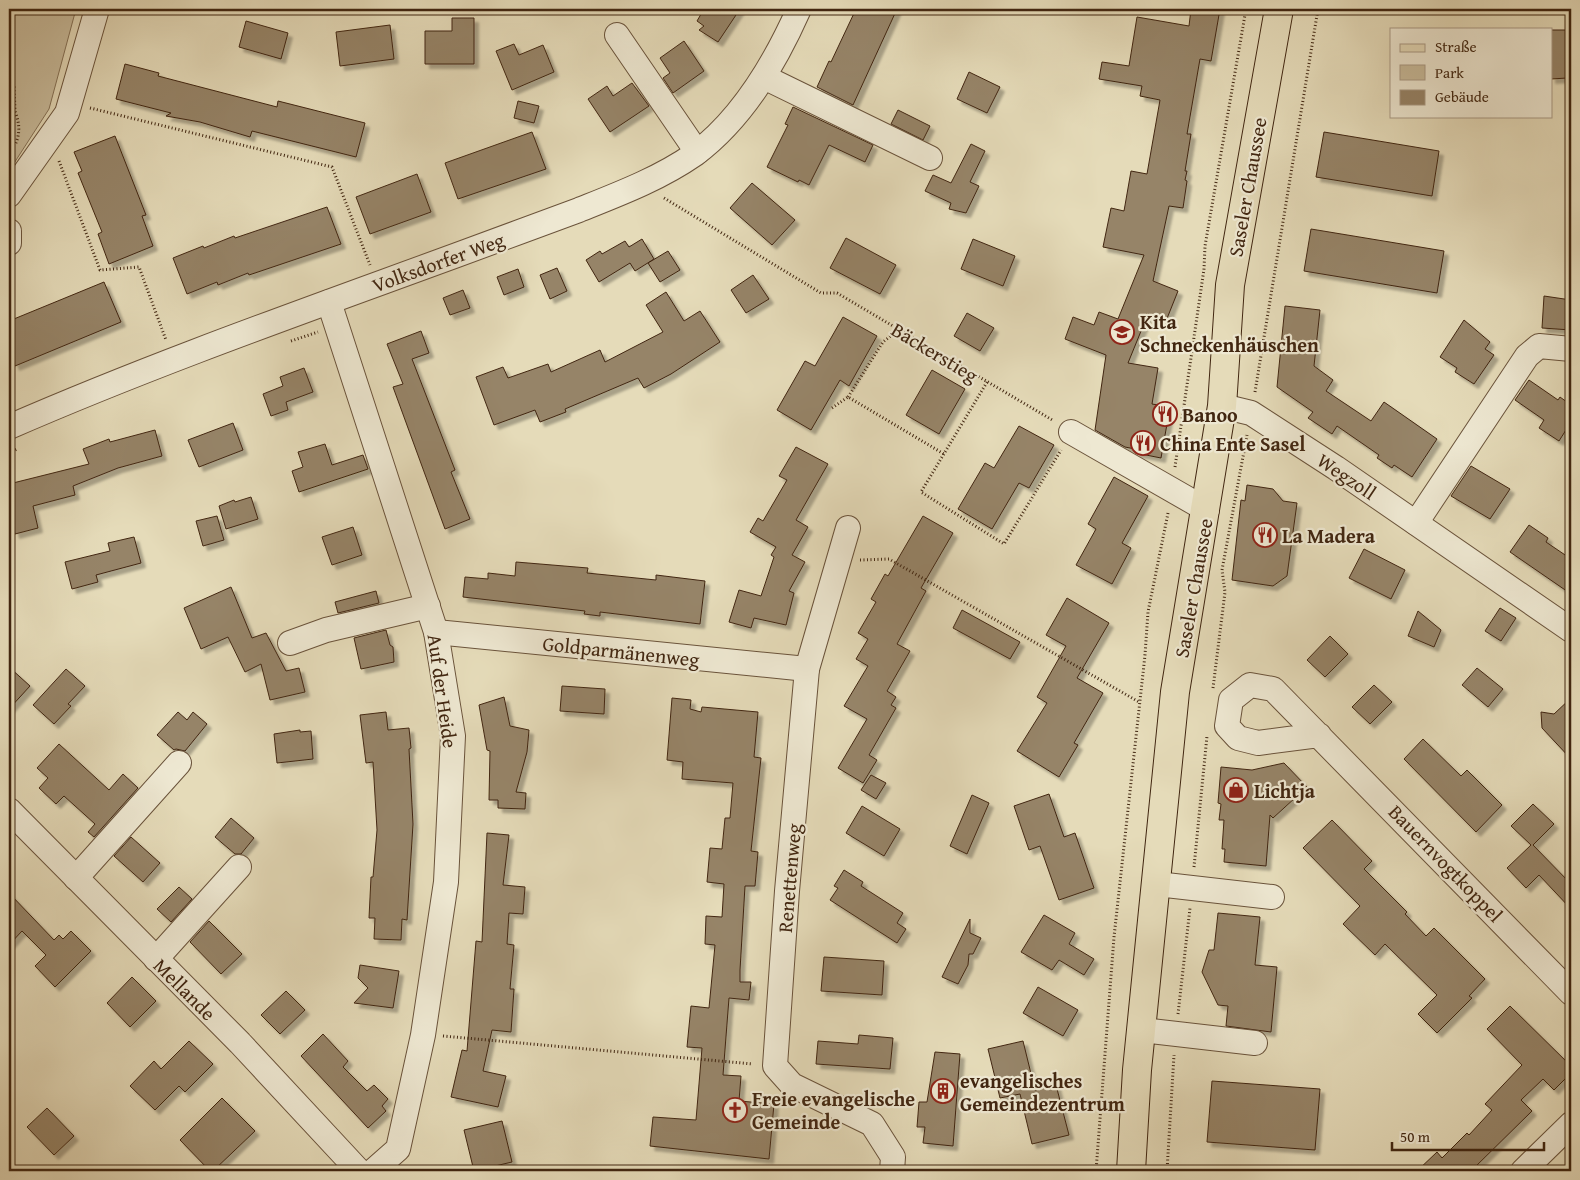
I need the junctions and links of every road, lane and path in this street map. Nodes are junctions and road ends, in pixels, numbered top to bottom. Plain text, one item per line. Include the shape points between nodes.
1 (97, 9) edge
2 (799, 9) edge
3 (1246, 9) edge
4 (1279, 9) edge
5 (1318, 9) edge
6 (617, 35) dead end
7 (9, 70) edge
8 (764, 77) junction
9 (9, 99) edge
10 (70, 101) junction
11 (15, 110) junction
12 (41, 150) junction
13 (697, 152) junction
14 (12, 153) dead end
15 (930, 158) dead end
16 (9, 195) edge
17 (664, 198) dead end
18 (9, 231) edge
19 (9, 243) edge
20 (377, 284) junction
21 (329, 302) junction
22 (898, 330) junction
23 (1571, 349) edge
24 (174, 359) junction
25 (987, 382) junction
26 (848, 397) junction
27 (1222, 406) junction
28 (832, 408) dead end
29 (1251, 413) junction
30 (9, 427) edge
31 (1077, 438) junction
32 (944, 454) junction
33 (1172, 490) junction
34 (1207, 510) junction
35 (1416, 523) junction
36 (848, 528) dead end
37 (839, 560) junction
38 (428, 606) junction
39 (1571, 630) edge
40 (436, 632) junction
41 (290, 643) dead end
42 (806, 669) junction
43 (1212, 694) dead end
44 (1139, 702) junction
45 (1208, 732) dead end
46 (1319, 735) dead end
47 (179, 763) dead end
48 (9, 810) edge
49 (239, 867) dead end
50 (76, 878) junction
51 (1156, 884) junction
52 (1192, 888) junction
53 (1272, 897) dead end
54 (156, 959) junction
55 (1571, 993) edge
56 (1142, 1030) junction
57 (1176, 1034) junction
58 (423, 1035) junction
59 (1254, 1043) dead end
60 (775, 1066) junction
61 (1571, 1124) edge
62 (358, 1171) edge
63 (373, 1171) edge
64 (892, 1171) edge
65 (1096, 1171) edge
66 (1132, 1171) edge
67 (1167, 1171) edge
68 (1522, 1171) edge

1 - 10 street
2 - 8 street, Volksdorfer Weg
3 - 33 path via 1205,246
4 - 27 main road, Saseler Chaussee via 1230,285
5 - 29 path
6 - 13 street
7 - 11 path
8 - 13 street, Volksdorfer Weg via 727,124
8 - 15 street
9 - 11 path
10 - 12 street via 67,113
10 - 20 path via 105,113 332,167
11 - 14 path via 18,139
12 - 16 street
12 - 24 path via 60,162 100,270 139,267
13 - 20 street, Volksdorfer Weg via 632,189
17 - 22 path, Bäckerstieg via 821,293 838,292
18 - 19 street
20 - 21 street, Volksdorfer Weg
21 - 24 street, Volksdorfer Weg
21 - 38 street, Auf der Heide
22 - 25 path, Bäckerstieg
22 - 26 path via 883,342
23 - 35 street via 1540,346 1527,356
24 - 30 street, Volksdorfer Weg
25 - 31 path, Bäckerstieg via 1019,398
25 - 32 path
26 - 28 path
26 - 32 path
27 - 29 street, Wegzoll
27 - 34 main road, Saseler Chaussee
29 - 35 street, Wegzoll
29 - 43 path via 1222,570 1225,592
31 - 32 path via 1004,544 921,492
31 - 33 street
33 - 34 street
33 - 44 path via 1148,612
34 - 51 main road, Saseler Chaussee via 1175,692
35 - 39 street, Wegzoll
36 - 37 street, Renettenweg
37 - 42 street, Renettenweg
37 - 44 path via 889,559
38 - 40 street, Auf der Heide
38 - 41 street via 326,630
40 - 42 street, Goldparmänenweg
40 - 58 street, Auf der Heide via 452,736 452,764 446,882
42 - 60 street, Renettenweg
44 - 65 path via 1114,937
45 - 52 path
46 - 55 street, Bauernvogtkoppel
47 - 50 street
48 - 50 street, Mellande
49 - 54 street
50 - 54 street, Mellande
51 - 52 street
51 - 56 main road, Saseler Chaussee
52 - 53 street
52 - 57 path
54 - 62 street, Mellande via 240,1043
56 - 57 street
56 - 66 main road, Saseler Chaussee
57 - 59 street
57 - 67 path
58 - 60 path
58 - 63 street, Auf der Heide via 398,1149
60 - 64 street via 792,1085 872,1124 893,1158
61 - 68 street

